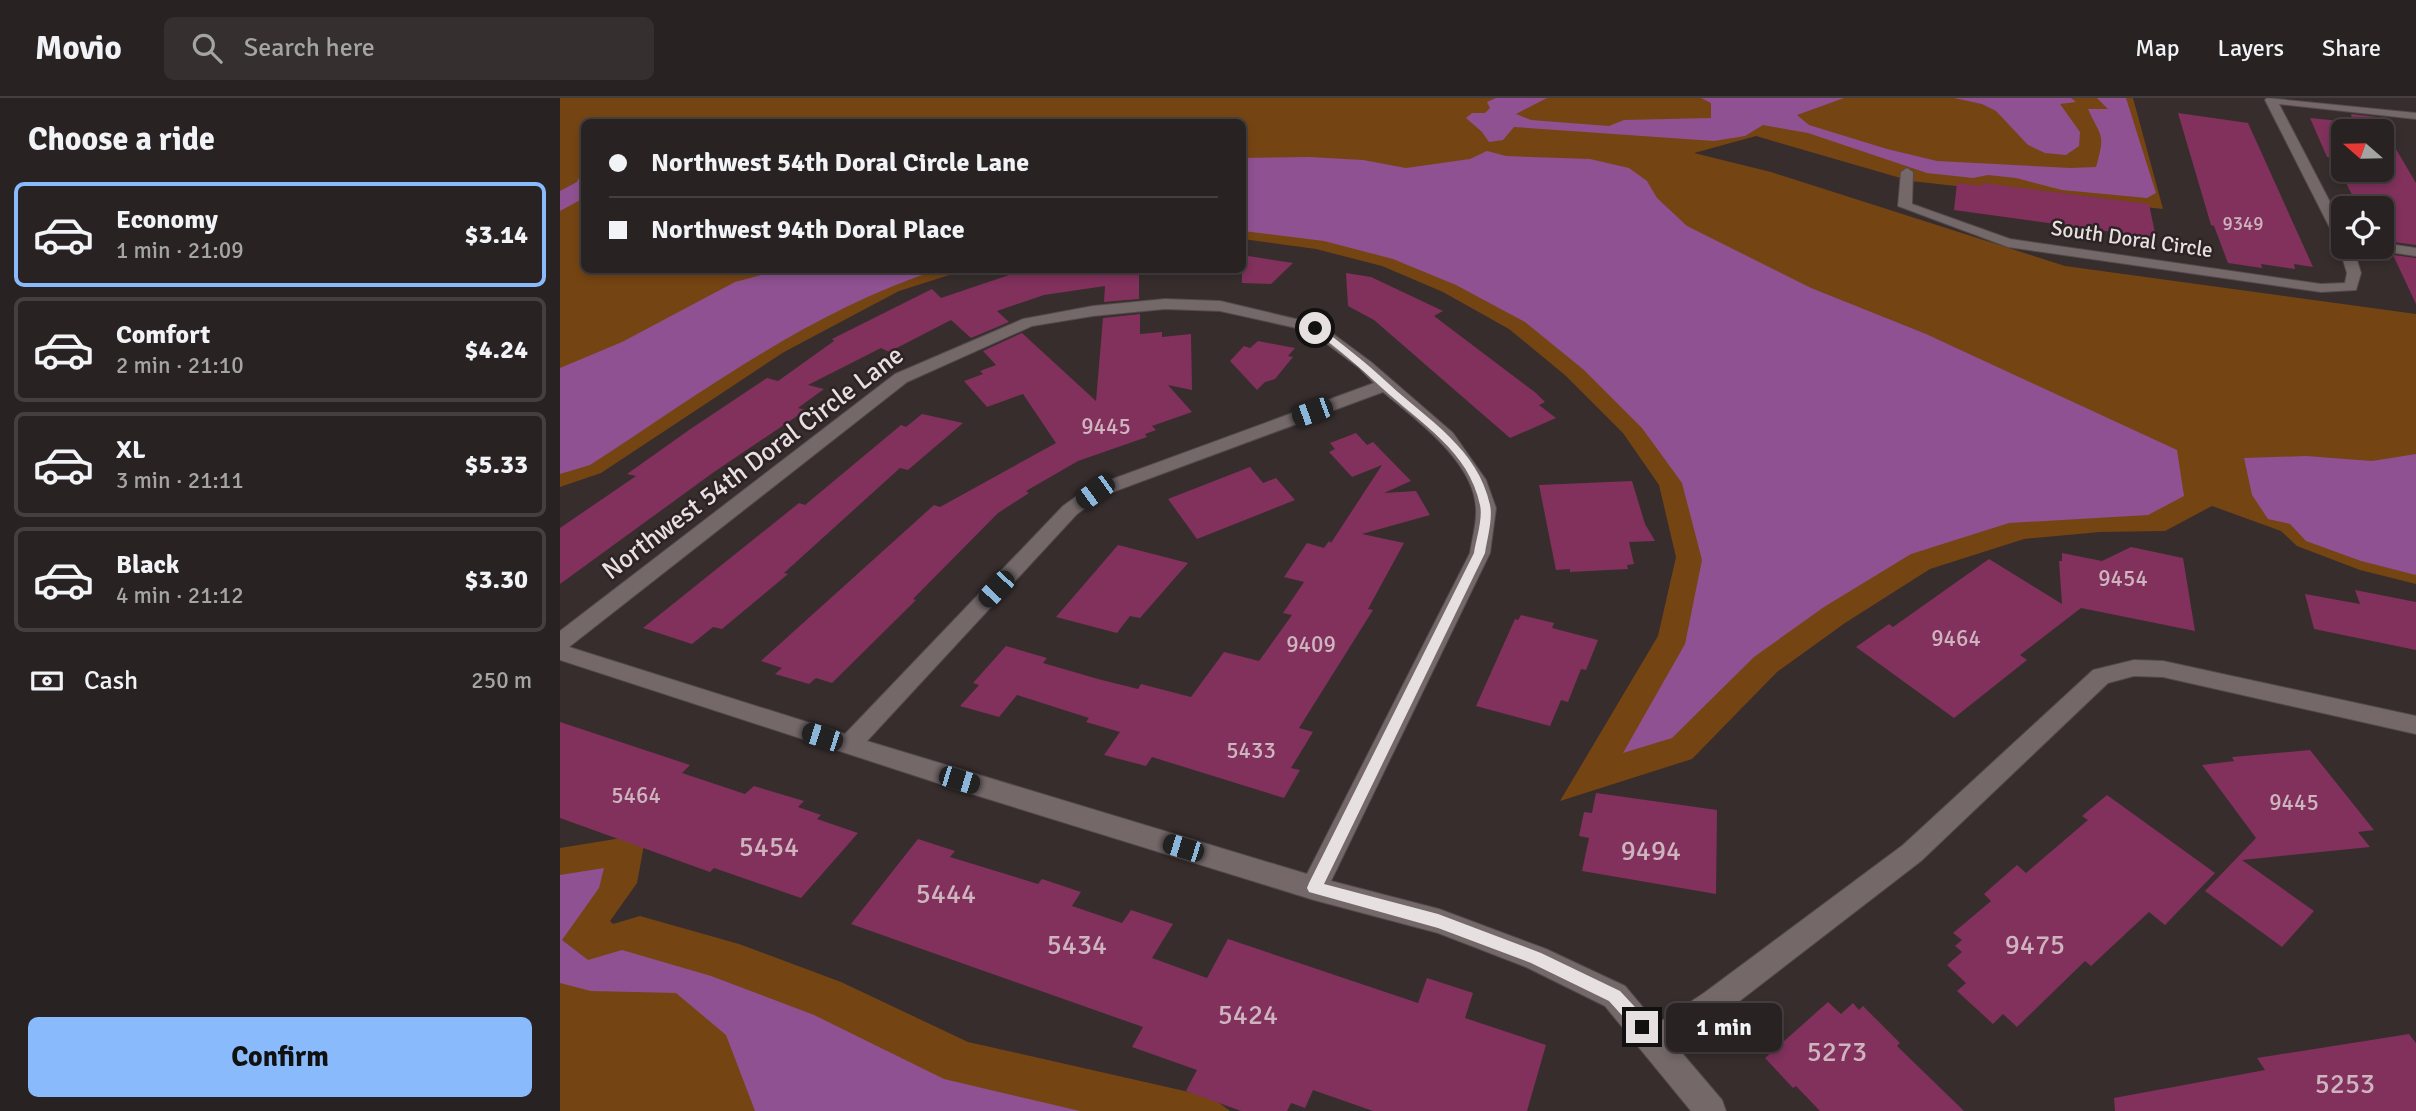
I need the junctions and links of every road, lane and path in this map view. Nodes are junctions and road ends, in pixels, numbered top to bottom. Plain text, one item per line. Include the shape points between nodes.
1 (2416, 116) edge
2 (1907, 172) dead end
3 (2331, 217) edge
4 (2394, 249) edge
5 (2416, 252) edge
6 (2350, 259) edge
7 (1385, 385) junction
8 (560, 642) edge
9 (560, 652) edge
10 (2416, 725) edge
11 (848, 746) junction
12 (1314, 888) junction
13 (1656, 1042) junction
14 (1712, 1111) edge

1 - 3 street via 2271,100
2 - 6 street, South Doral Circle via 1905,206 2008,243 2320,288 2351,287 2354,272
4 - 5 street
7 - 8 street, Northwest 54th Doral Circle Lane via 1315,328 1220,306 1165,304 1028,323 901,378
7 - 11 street via 1095,492 1070,510
7 - 12 street, Northwest 54th Doral Circle Lane via 1447,437 1477,480 1486,508 1480,553
9 - 11 street
10 - 13 street via 2163,669 2134,668 2101,676 1912,853
11 - 12 street
12 - 13 street via 1438,921 1535,958 1615,996
13 - 14 street

